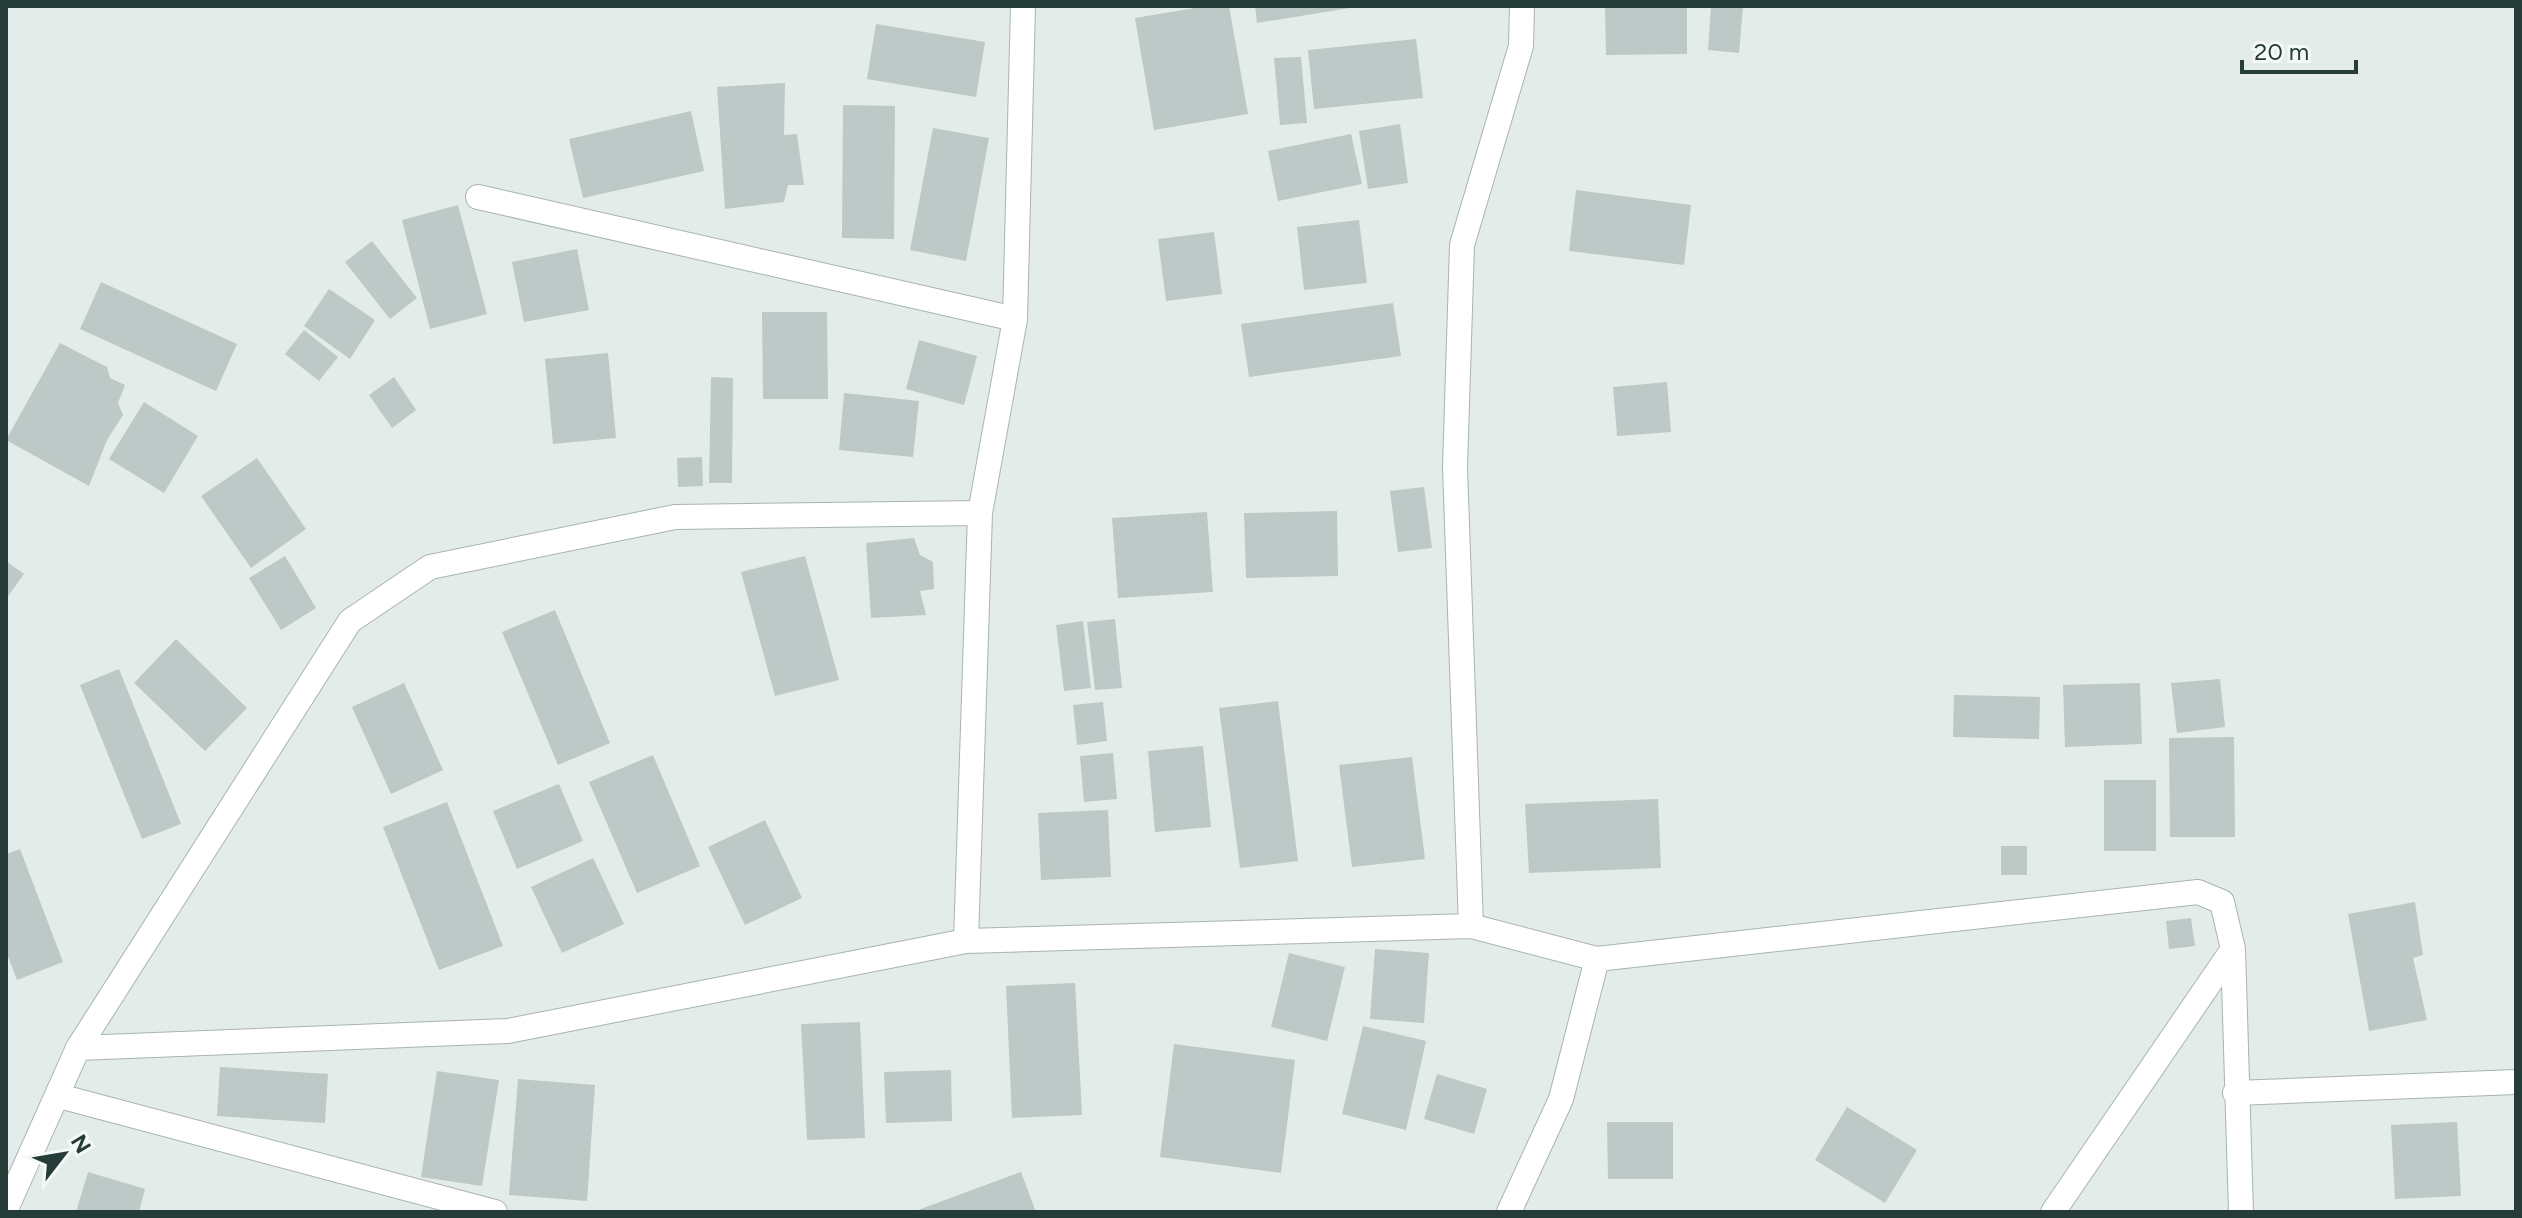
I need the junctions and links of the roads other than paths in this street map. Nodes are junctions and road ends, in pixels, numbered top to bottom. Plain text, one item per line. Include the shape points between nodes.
1 (1023, 6) edge
2 (1522, 6) edge
3 (478, 197) dead end
4 (1015, 319) junction
5 (980, 513) junction
6 (1471, 926) junction
7 (966, 941) junction
8 (2233, 949) junction
9 (1597, 959) junction
10 (78, 1048) junction
11 (2516, 1082) edge
12 (2235, 1093) junction
13 (59, 1096) junction
14 (6, 1209) edge
15 (495, 1212) edge
16 (1509, 1212) edge
17 (2053, 1212) edge
18 (2241, 1212) edge

1 - 4 street
2 - 6 street via 1521,46 1462,245 1455,467
3 - 4 street
4 - 5 street
5 - 7 street
5 - 10 street via 675,517 430,567 350,621
6 - 7 street
6 - 9 street
7 - 10 street via 508,1031
8 - 9 street via 2222,902 2198,892
8 - 12 street
8 - 17 street
9 - 16 street via 1561,1099
10 - 13 street
11 - 12 street
12 - 18 street
13 - 14 street
13 - 15 street

